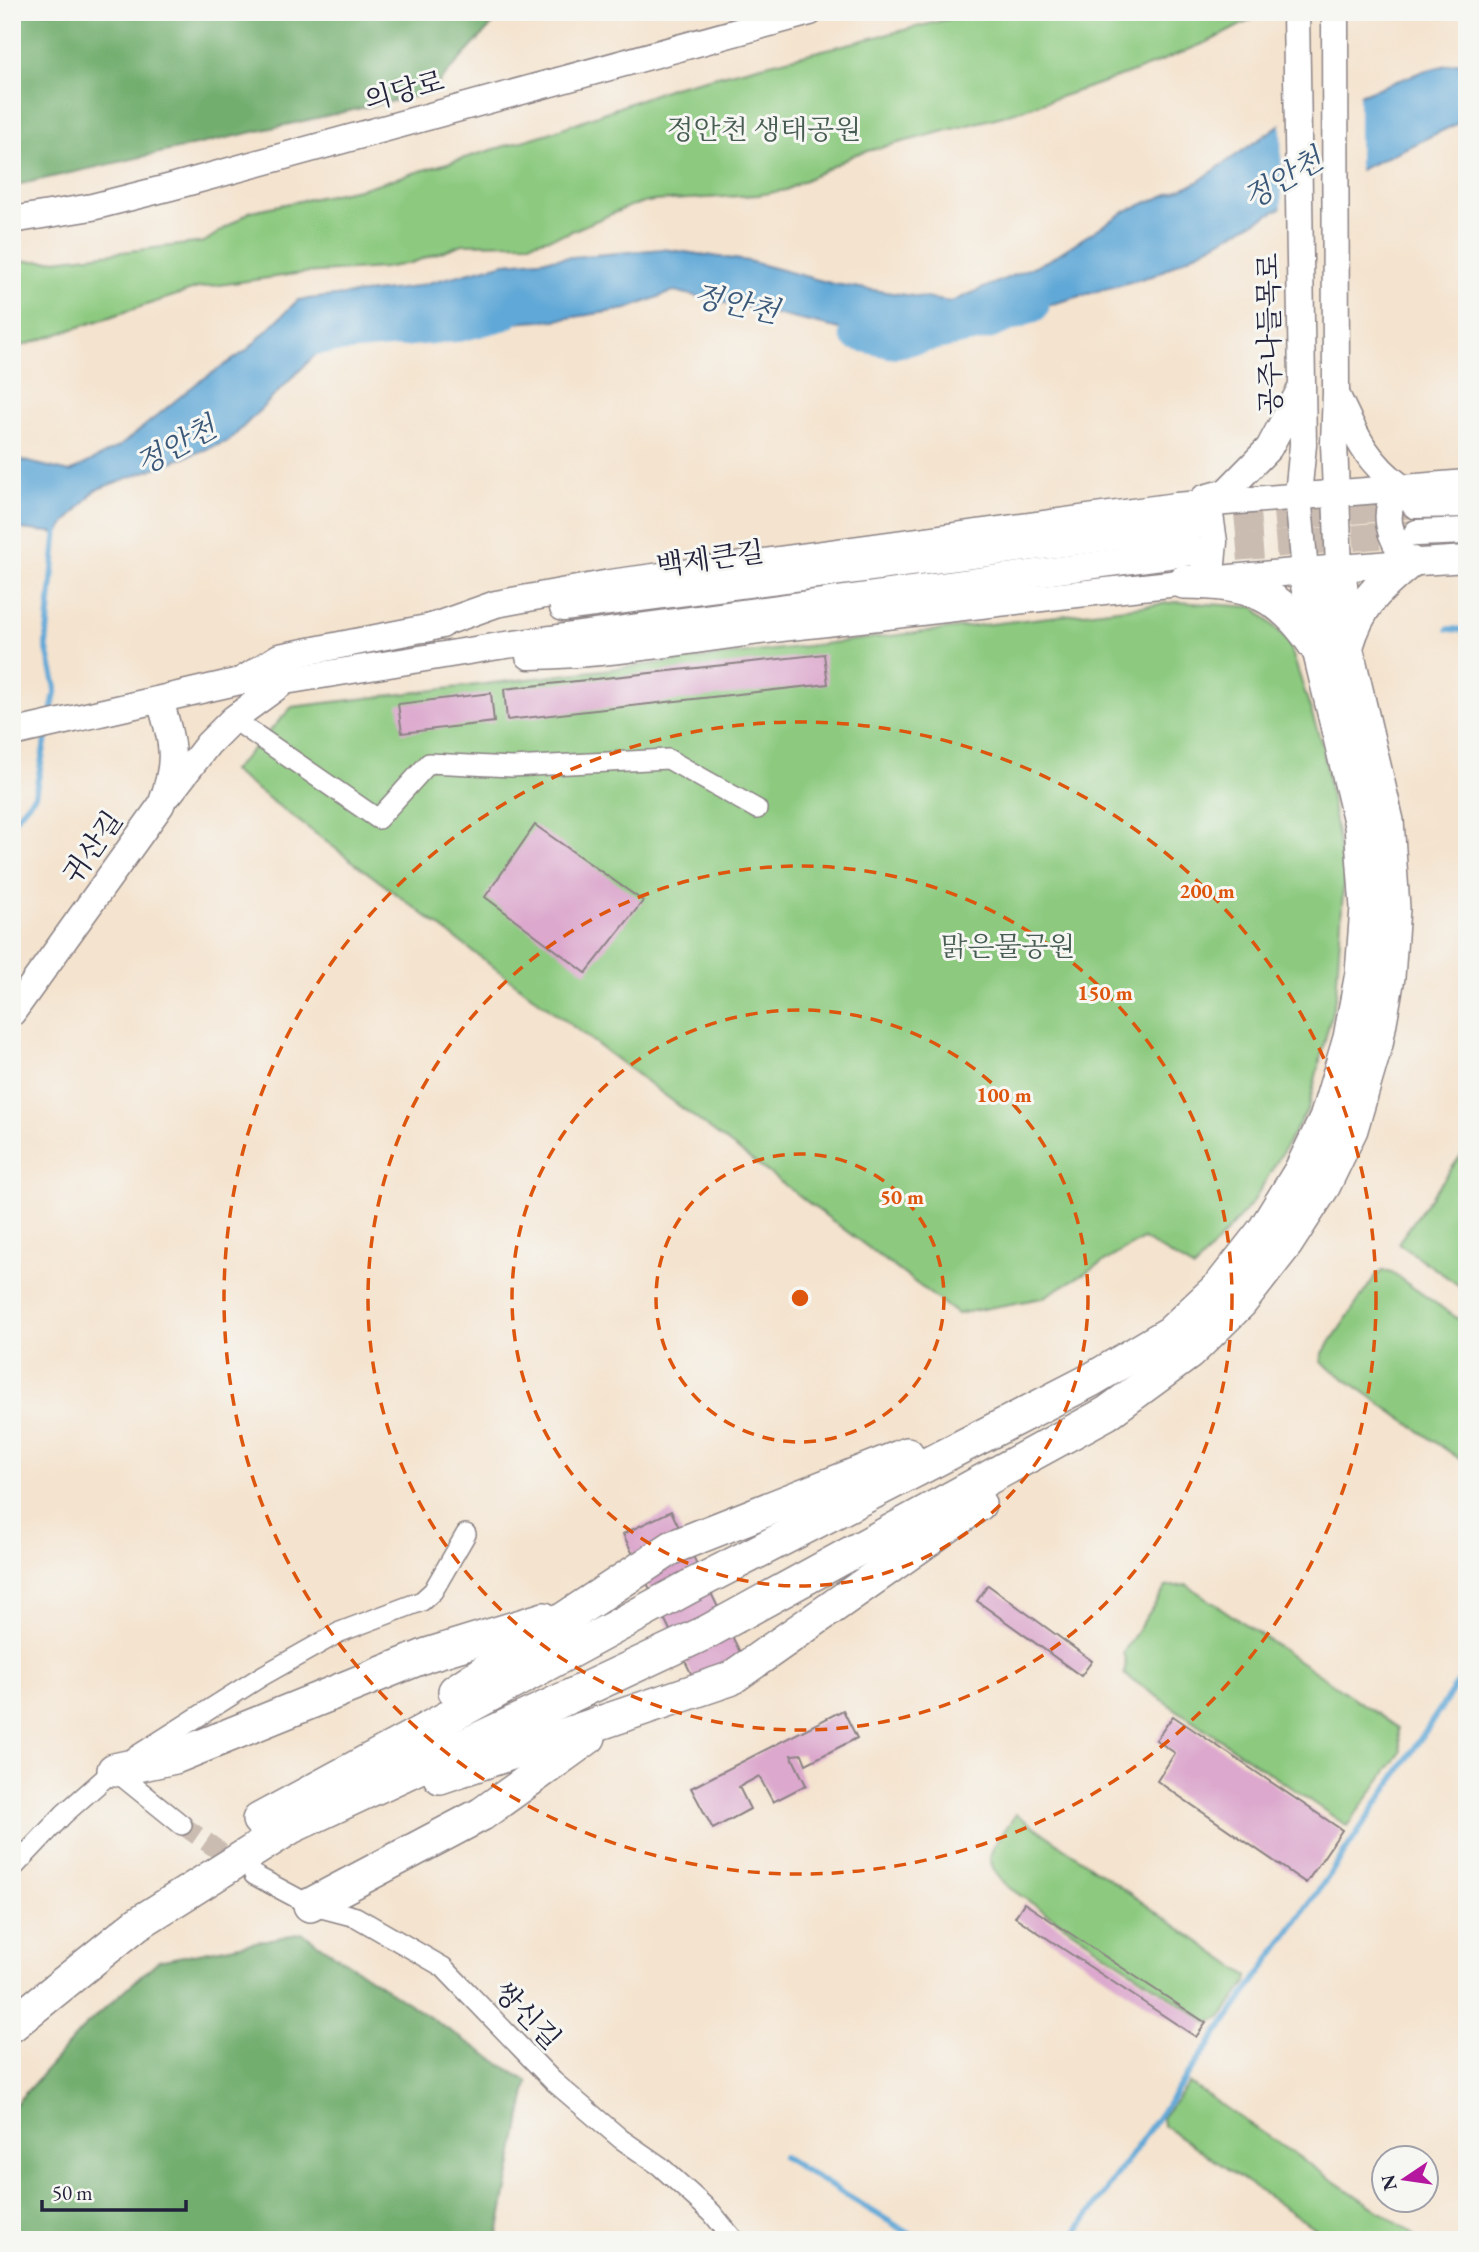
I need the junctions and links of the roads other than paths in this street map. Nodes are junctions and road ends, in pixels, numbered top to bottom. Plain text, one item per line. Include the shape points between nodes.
1 (810, 12) edge
2 (1296, 12) edge
3 (1335, 12) edge
4 (12, 220) edge
5 (1301, 388) junction
6 (1345, 441) junction
7 (1467, 483) edge
8 (1336, 492) junction
9 (1298, 495) junction
10 (1408, 496) junction
11 (1467, 504) edge
12 (1176, 506) junction
13 (1467, 531) edge
14 (1413, 547) junction
15 (1467, 559) edge
16 (1339, 568) junction
17 (1305, 571) junction
18 (1184, 582) junction
19 (426, 629) junction
20 (1333, 650) junction
21 (436, 658) junction
22 (240, 681) junction
23 (285, 681) junction
24 (160, 700) junction
25 (233, 719) junction
26 (12, 733) edge
27 (160, 805) junction
28 (757, 809) dead end
29 (12, 1013) edge
30 (1091, 1380) junction
31 (1108, 1413) junction
32 (466, 1534) dead end
33 (580, 1608) junction
34 (616, 1718) junction
35 (114, 1770) junction
36 (285, 1818) junction
37 (182, 1825) tunnel mouth
38 (12, 1869) edge
39 (254, 1875) tunnel mouth
40 (310, 1905) junction
41 (12, 1999) edge
42 (12, 2025) edge
43 (734, 2240) edge

1 - 4 main road, 의당로 via 171,187 92,207
2 - 5 main road, 공주나들목로
3 - 6 main road via 1336,393
5 - 9 main road, 공주나들목로 via 1303,445
5 - 12 main road via 1269,448 1226,492
6 - 8 main road
6 - 10 main road
7 - 10 main road
8 - 9 main road
8 - 10 main road
8 - 16 main road
9 - 12 main road
9 - 17 main road, 공주나들목로
10 - 11 main road
10 - 14 main road via 1391,498 1388,517 1395,546
12 - 18 main road via 1202,509 1210,515 1213,530 1212,564
12 - 19 main road via 610,583 496,604
13 - 14 main road
14 - 15 main road
14 - 16 main road
14 - 20 highway
16 - 17 main road
16 - 20 highway
17 - 18 main road
17 - 20 highway
18 - 20 highway via 1228,583 1263,593
18 - 21 main road via 585,655
19 - 21 main road, 백제큰길 via 498,615 1197,539
19 - 22 main road, 백제큰길 via 279,657
20 - 30 highway via 1361,825 1367,908 1350,1038 1326,1119 1265,1229 1221,1285 1170,1333
20 - 31 highway via 1387,821 1394,908 1376,1044 1351,1129 1324,1185 1240,1303 1189,1353
21 - 23 main road, 백제큰길
22 - 23 main road, 백제큰길
22 - 24 main road, 백제큰길
23 - 25 main road
24 - 26 main road, 백제큰길
24 - 27 main road, 귀산길 via 174,749
25 - 27 main road
25 - 28 street via 378,819 429,763 512,767 668,759
27 - 29 main road, 귀산길
30 - 33 highway via 673,1547
30 - 36 highway via 687,1588
31 - 34 highway via 730,1679
31 - 36 highway via 707,1632
32 - 35 street via 433,1591 422,1601 340,1632
33 - 35 highway via 428,1654 175,1757
33 - 36 highway
34 - 36 highway
34 - 40 highway via 482,1814
35 - 37 street
35 - 38 street
36 - 41 highway via 165,1880
36 - 42 highway via 137,1924
39 - 40 street, 쌍신길
40 - 43 street, 쌍신길 via 356,1917 443,1967 553,2081 660,2166 712,2213

